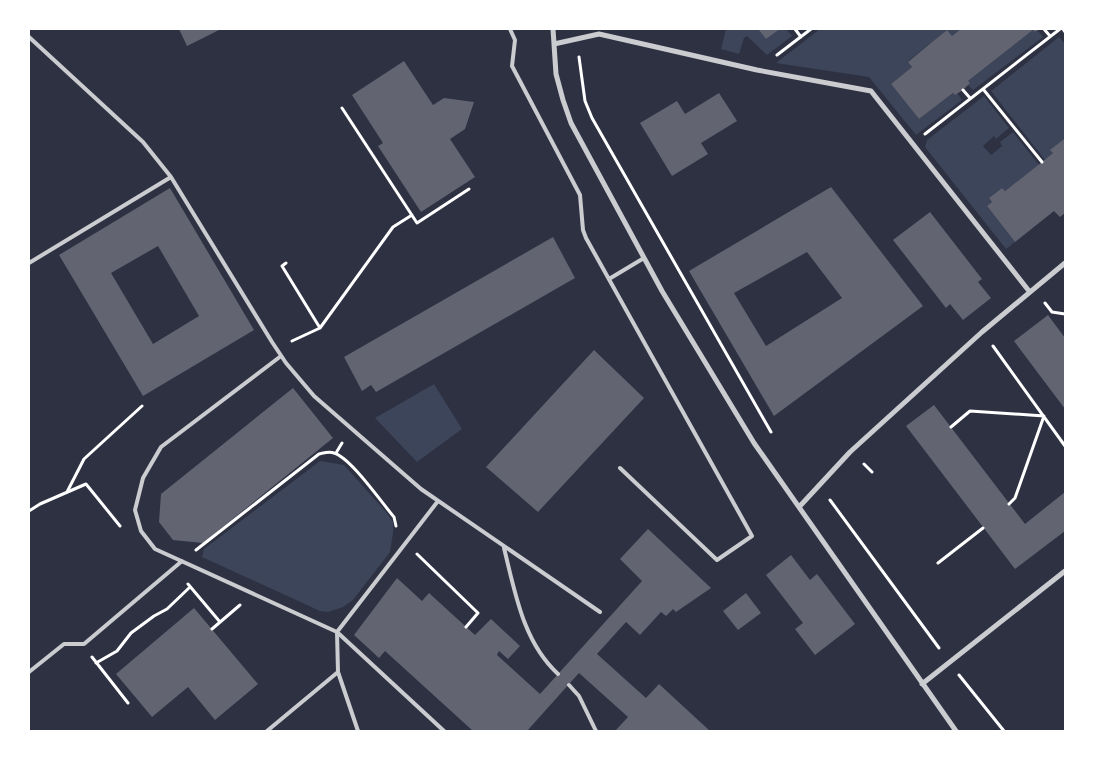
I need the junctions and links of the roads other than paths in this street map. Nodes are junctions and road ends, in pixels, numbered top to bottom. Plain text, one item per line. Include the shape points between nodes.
1 (510, 29) edge
2 (553, 29) edge
3 (29, 37) edge
4 (554, 44) junction
5 (171, 178) junction
6 (644, 258) junction
7 (29, 263) edge
8 (1065, 263) edge
9 (609, 279) junction
10 (1032, 290) junction
11 (281, 356) junction
12 (620, 468) dead end
13 (438, 501) junction
14 (800, 506) junction
15 (503, 547) junction
16 (182, 561) junction
17 (1065, 571) edge
18 (600, 612) dead end
19 (337, 632) junction
20 (29, 672) edge
21 (338, 672) junction
22 (558, 674) dead end
23 (922, 684) junction
24 (568, 685) dead end
25 (267, 731) edge
26 (358, 731) edge
27 (444, 731) edge
28 (596, 731) edge
29 (956, 731) edge

1 - 9 lane via 515,40 512,66 580,196 583,230
2 - 4 street
3 - 5 lane via 143,142
4 - 6 street via 556,74 572,123
4 - 10 street via 599,34 757,70 872,91
5 - 7 lane
5 - 11 lane
6 - 9 lane
6 - 14 street via 754,443
8 - 10 street
9 - 12 lane via 752,536 718,560
10 - 14 street via 850,452
11 - 13 lane via 314,396
11 - 16 lane via 161,447 143,478 135,510 141,531 154,549
13 - 15 lane
13 - 19 lane
14 - 23 street
15 - 18 lane
15 - 22 lane via 518,606 533,644
16 - 19 lane
16 - 20 lane via 84,644 64,644
17 - 23 street
19 - 21 lane
19 - 27 lane
21 - 25 lane
21 - 26 lane
23 - 29 street
24 - 28 lane via 579,696

